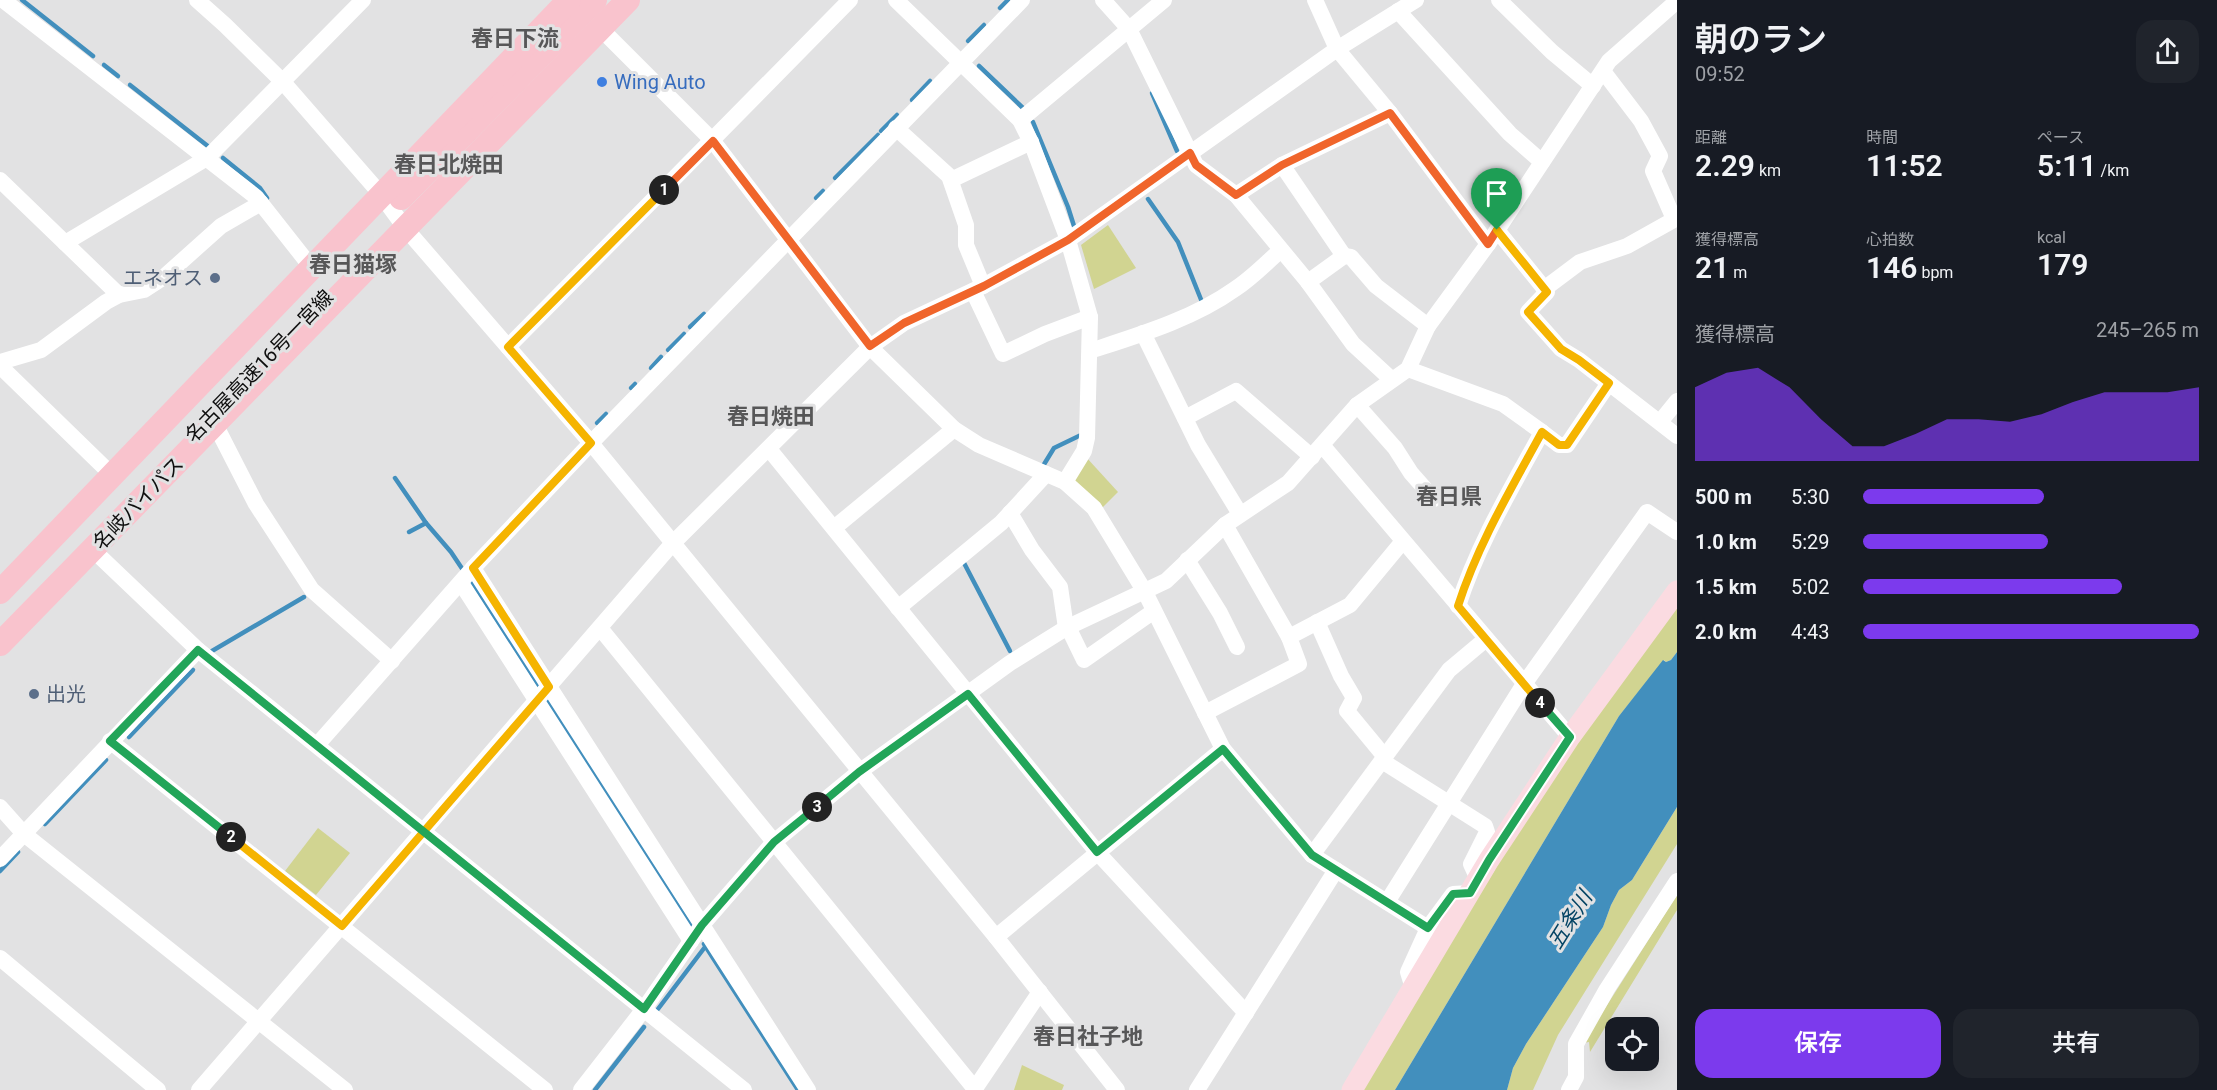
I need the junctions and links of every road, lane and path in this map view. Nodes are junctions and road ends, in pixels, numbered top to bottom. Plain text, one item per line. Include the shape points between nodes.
1 (3, 0) edge
2 (197, 0) edge
3 (363, 0) edge
4 (561, 0) edge
5 (569, 0) edge
6 (594, 0) edge
7 (618, 0) edge
8 (628, 0) edge
9 (850, 0) edge
10 (896, 0) edge
11 (1022, 0) edge
12 (1103, 0) edge
13 (1164, 0) edge
14 (1315, 0) edge
15 (1416, 0) edge
16 (1499, 0) edge
17 (1677, 1) edge
18 (1398, 11) junction
19 (600, 28) junction
20 (1129, 29) junction
21 (1336, 50) junction
22 (961, 63) junction
23 (1603, 71) junction
24 (283, 82) junction
25 (1593, 86) junction
26 (1390, 113) junction
27 (1020, 120) junction
28 (897, 128) junction
29 (713, 141) junction
30 (1031, 142) junction
31 (1190, 153) junction
32 (207, 158) junction
33 (1542, 162) junction
34 (1282, 165) junction
35 (0, 180) edge
36 (951, 180) junction
37 (378, 191) junction
38 (1236, 195) junction
39 (261, 203) junction
40 (1675, 222) edge
41 (406, 229) junction
42 (1492, 237) junction
43 (788, 239) junction
44 (1068, 240) junction
45 (65, 243) junction
46 (1281, 250) junction
47 (1344, 256) junction
48 (308, 263) junction
49 (1308, 282) junction
50 (978, 289) junction
51 (1544, 289) junction
52 (119, 296) junction
53 (1090, 317) junction
54 (1428, 326) junction
55 (1143, 333) junction
56 (870, 346) junction
57 (508, 347) junction
58 (1090, 351) junction
59 (0, 364) edge
60 (1408, 369) junction
61 (1391, 380) junction
62 (1609, 383) junction
63 (1677, 401) edge
64 (1357, 405) junction
65 (1185, 418) junction
66 (1659, 422) junction
67 (215, 424) junction
68 (954, 429) junction
69 (1542, 432) junction
70 (1677, 436) edge
71 (591, 443) junction
72 (769, 449) junction
73 (1317, 451) junction
74 (108, 471) junction
75 (1046, 474) junction
76 (1065, 482) junction
77 (1434, 499) dead end
78 (1010, 513) junction
79 (1240, 514) junction
80 (1225, 525) junction
81 (834, 528) junction
82 (1677, 532) edge
83 (1403, 541) junction
84 (672, 544) junction
85 (92, 549) junction
86 (1187, 560) junction
87 (473, 568) junction
88 (5, 583) edge
89 (461, 583) junction
90 (1677, 591) edge
91 (1145, 592) junction
92 (1458, 606) junction
93 (898, 608) junction
94 (1154, 611) junction
95 (1317, 622) junction
96 (600, 628) junction
97 (1067, 628) junction
98 (0, 630) edge
99 (1289, 637) junction
100 (1486, 639) junction
101 (0, 644) edge
102 (1237, 647) dead end
103 (198, 650) junction
104 (392, 661) junction
105 (1524, 684) junction
106 (549, 687) junction
107 (968, 694) junction
108 (537, 701) junction
109 (1205, 712) junction
110 (1570, 737) junction
111 (110, 741) junction
112 (318, 746) junction
113 (1223, 749) junction
114 (1384, 759) junction
115 (859, 772) junction
116 (1449, 804) junction
117 (0, 807) edge
118 (424, 832) junction
119 (24, 834) junction
120 (774, 842) junction
121 (1097, 852) junction
122 (1312, 855) junction
123 (0, 859) edge
124 (1336, 870) junction
125 (1677, 881) edge
126 (1474, 886) junction
127 (1388, 902) junction
128 (702, 925) junction
129 (342, 926) junction
130 (1428, 928) junction
131 (996, 937) junction
132 (691, 941) junction
133 (0, 958) edge
134 (1413, 988) junction
135 (1040, 992) junction
136 (644, 1009) junction
137 (1246, 1013) junction
138 (259, 1021) junction
139 (158, 1090) edge
140 (199, 1090) edge
141 (345, 1090) edge
142 (545, 1090) edge
143 (581, 1090) edge
144 (744, 1090) edge
145 (808, 1090) edge
146 (974, 1090) edge
147 (1118, 1090) edge
148 (1197, 1090) edge
149 (1352, 1090) edge
150 (1569, 1090) edge

1 - 32 street
2 - 24 street
3 - 24 street
4 - 37 highway
5 - 88 highway, 名古屋高速16号一宮線
6 - 88 highway via 74,533
7 - 98 highway, 名古屋高速16号一宮線
8 - 19 highway, 名岐バイパス
9 - 29 street
10 - 22 street
11 - 22 street
12 - 20 street
13 - 20 street
14 - 21 street
15 - 18 street
16 - 25 street
17 - 23 street via 1609,61
18 - 21 street
18 - 33 street via 1510,134
19 - 29 street
19 - 41 highway, 名岐バイパス
20 - 27 street
20 - 31 street
21 - 26 street
21 - 31 street
22 - 27 street
22 - 28 street
23 - 25 street
23 - 40 street via 1641,121 1660,156 1653,171
24 - 32 street
24 - 37 street
25 - 33 street
26 - 34 street
26 - 42 street
27 - 30 street
28 - 36 street
28 - 43 street
29 - 43 street
29 - 57 street
30 - 36 street
30 - 44 street
31 - 38 street via 1196,165
31 - 44 street
32 - 39 street
32 - 45 street
33 - 42 street
34 - 38 street
34 - 47 street
35 - 45 street
36 - 50 street via 966,225 966,245
37 - 41 street
37 - 48 highway
38 - 46 street
39 - 48 street
39 - 52 street via 221,226 164,277 144,290
40 - 51 street via 1627,246 1580,262
41 - 57 street
41 - 67 highway, 名岐バイパス
42 - 51 street
42 - 54 street
43 - 56 street
43 - 71 street
44 - 50 street
44 - 53 street
45 - 52 street
46 - 49 street
46 - 55 street via 1233,291 1202,309
47 - 49 street
47 - 54 street via 1351,256 1376,286
48 - 74 highway
49 - 61 street via 1353,344
50 - 53 street via 1003,354
50 - 56 street via 904,323
51 - 62 street via 1547,292 1528,312 1561,349
52 - 59 street via 40,350
53 - 58 street
54 - 60 street
55 - 58 street
55 - 65 street
56 - 68 street
56 - 72 street
57 - 71 street
58 - 76 street via 1087,438 1084,451
59 - 74 street
60 - 61 street
60 - 69 street via 1503,404
61 - 64 street
62 - 66 street
62 - 69 street via 1567,445 1559,445
63 - 66 street
64 - 73 street
64 - 77 street
65 - 73 street via 1236,391
65 - 79 street
66 - 70 street
67 - 85 highway, 名岐バイパス
67 - 104 street via 256,504 312,590
68 - 75 street via 979,445
68 - 81 street
69 - 92 street via 1492,524
71 - 84 street
71 - 87 street
72 - 81 street
72 - 84 street
73 - 79 street via 1288,483
73 - 83 street
74 - 88 highway
75 - 76 street
75 - 78 street
76 - 91 street via 1094,508
78 - 93 street
78 - 97 street via 1060,587
79 - 80 street
80 - 86 street
80 - 99 street
81 - 93 street
82 - 105 street via 1647,512
83 - 92 street
83 - 95 street via 1350,605
84 - 96 street
84 - 115 street
85 - 101 highway, 名岐バイパス
85 - 103 street
86 - 91 street via 1166,581
86 - 102 street
87 - 89 street
87 - 106 street
89 - 104 street
89 - 108 street
90 - 110 main road
91 - 94 street
91 - 97 street
92 - 100 street
93 - 107 street
94 - 97 street via 1084,660
94 - 109 street
95 - 99 street
95 - 114 street via 1354,698 1347,711
96 - 106 street
96 - 120 street
97 - 107 street
99 - 109 street via 1299,664
100 - 105 street
100 - 114 street via 1449,670
103 - 111 street
103 - 112 street
104 - 112 street
105 - 110 street
105 - 116 street
106 - 108 street
106 - 128 street
107 - 115 street
107 - 121 street
108 - 118 street
108 - 132 street
109 - 113 street
110 - 126 main road
111 - 119 street
111 - 129 street
112 - 118 street
113 - 121 street
113 - 122 street
114 - 116 street
114 - 122 street
115 - 120 street
115 - 131 street
116 - 126 street via 1485,826 1487,832 1471,864
116 - 127 street
117 - 119 street
118 - 129 street
118 - 136 street
119 - 123 street
119 - 138 street
120 - 128 street
120 - 146 street
121 - 131 street
121 - 137 street
122 - 124 street
124 - 127 street
124 - 137 street
125 - 150 street via 1576,1044 1576,1077
126 - 130 street via 1453,894
126 - 134 main road
127 - 130 street
128 - 132 street
128 - 145 street
129 - 138 street
129 - 142 street
130 - 134 street via 1408,972
131 - 135 street
132 - 136 street
133 - 139 street
134 - 149 main road
135 - 146 street
135 - 147 street
136 - 143 street
136 - 144 street
137 - 148 street
138 - 140 street
138 - 141 street

